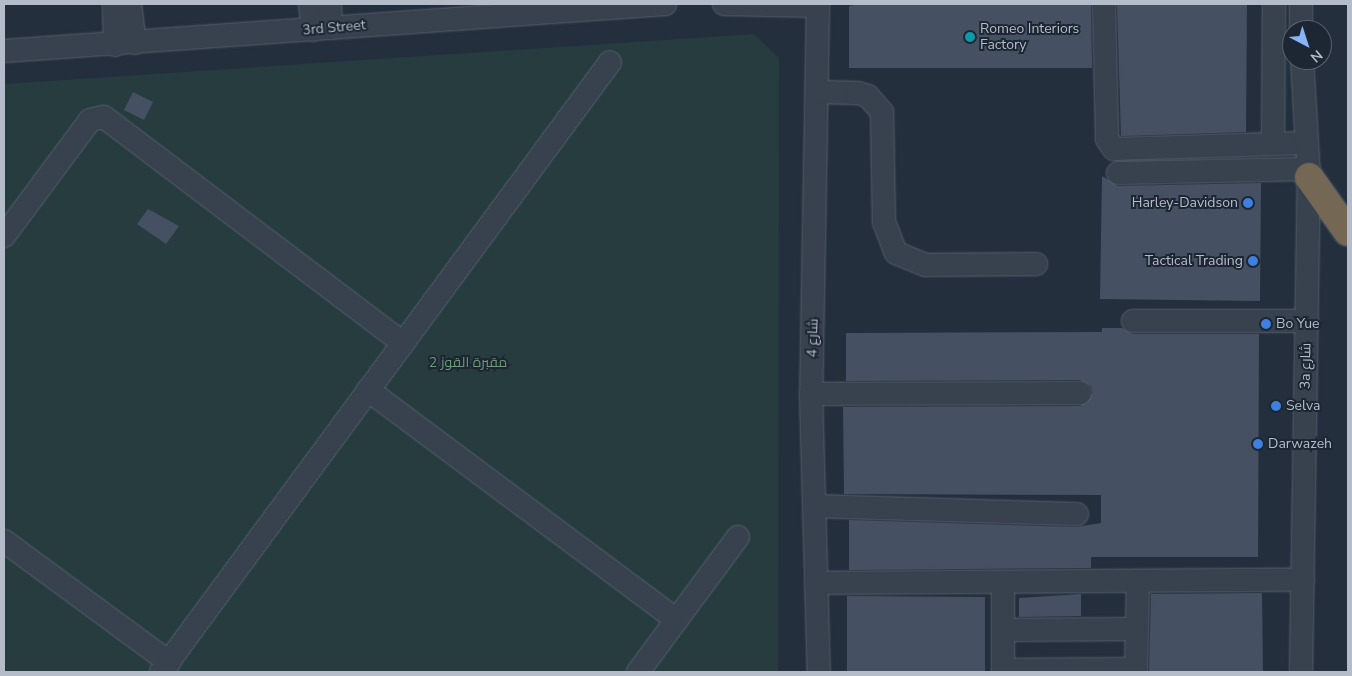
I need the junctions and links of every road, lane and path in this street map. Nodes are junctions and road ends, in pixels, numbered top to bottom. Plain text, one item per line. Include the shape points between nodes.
1 (114, 4) edge
2 (130, 4) edge
3 (310, 4) edge
4 (330, 4) edge
5 (665, 4) edge
6 (724, 4) edge
7 (1104, 4) edge
8 (1274, 4) edge
9 (1301, 4) edge
10 (818, 5) edge
11 (504, 9) edge
12 (473, 11) edge
13 (1301, 20) edge
14 (322, 29) junction
15 (125, 44) junction
16 (4, 51) edge
17 (610, 62) dead end
18 (1303, 70) edge
19 (818, 92) junction
20 (1307, 143) junction
21 (1273, 144) junction
22 (1118, 173) dead end
23 (1309, 173) junction
24 (1348, 232) edge
25 (4, 236) edge
26 (1036, 264) dead end
27 (1133, 321) dead end
28 (1307, 321) junction
29 (403, 343) junction
30 (368, 390) junction
31 (1080, 393) dead end
32 (811, 394) junction
33 (818, 506) junction
34 (1077, 514) dead end
35 (738, 537) dead end
36 (4, 541) edge
37 (1302, 580) junction
38 (1138, 581) junction
39 (1003, 582) junction
40 (819, 583) junction
41 (677, 620) junction
42 (1137, 629) junction
43 (1003, 630) junction
44 (165, 667) edge
45 (1003, 671) edge
46 (1136, 671) edge
47 (638, 672) edge
48 (819, 672) edge
49 (1301, 672) edge

1 - 15 street
2 - 15 street
3 - 14 street
4 - 14 street
5 - 11 street, 3rd Street
6 - 10 street
7 - 21 street via 1111,147 1118,150
8 - 21 street
9 - 13 street
10 - 19 street, شارع 4
11 - 12 street, 3rd Street
12 - 14 street, 3rd Street
14 - 15 street, 3rd Street
15 - 16 street, 3rd Street
17 - 29 street
18 - 20 street, 3a شارع
19 - 26 street via 868,96 882,112 884,222 887,239 896,253 910,262 926,265
19 - 32 street, شارع 4
20 - 21 street
20 - 23 street, 3a شارع
22 - 23 street
23 - 24 highway
23 - 28 street, 3a شارع
25 - 29 street via 90,120 104,117
27 - 28 street
28 - 37 street, 3a شارع
29 - 30 street
30 - 41 street
30 - 44 street
31 - 32 street
32 - 33 street, شارع 4
33 - 34 street
33 - 40 street, شارع 4
35 - 41 street
36 - 44 street
37 - 38 street
37 - 49 street, 3a شارع
38 - 39 street
38 - 42 street
39 - 40 street
39 - 43 street
40 - 48 street, شارع 4
41 - 47 street
42 - 43 street
42 - 46 street
43 - 45 street
45 - 46 street

